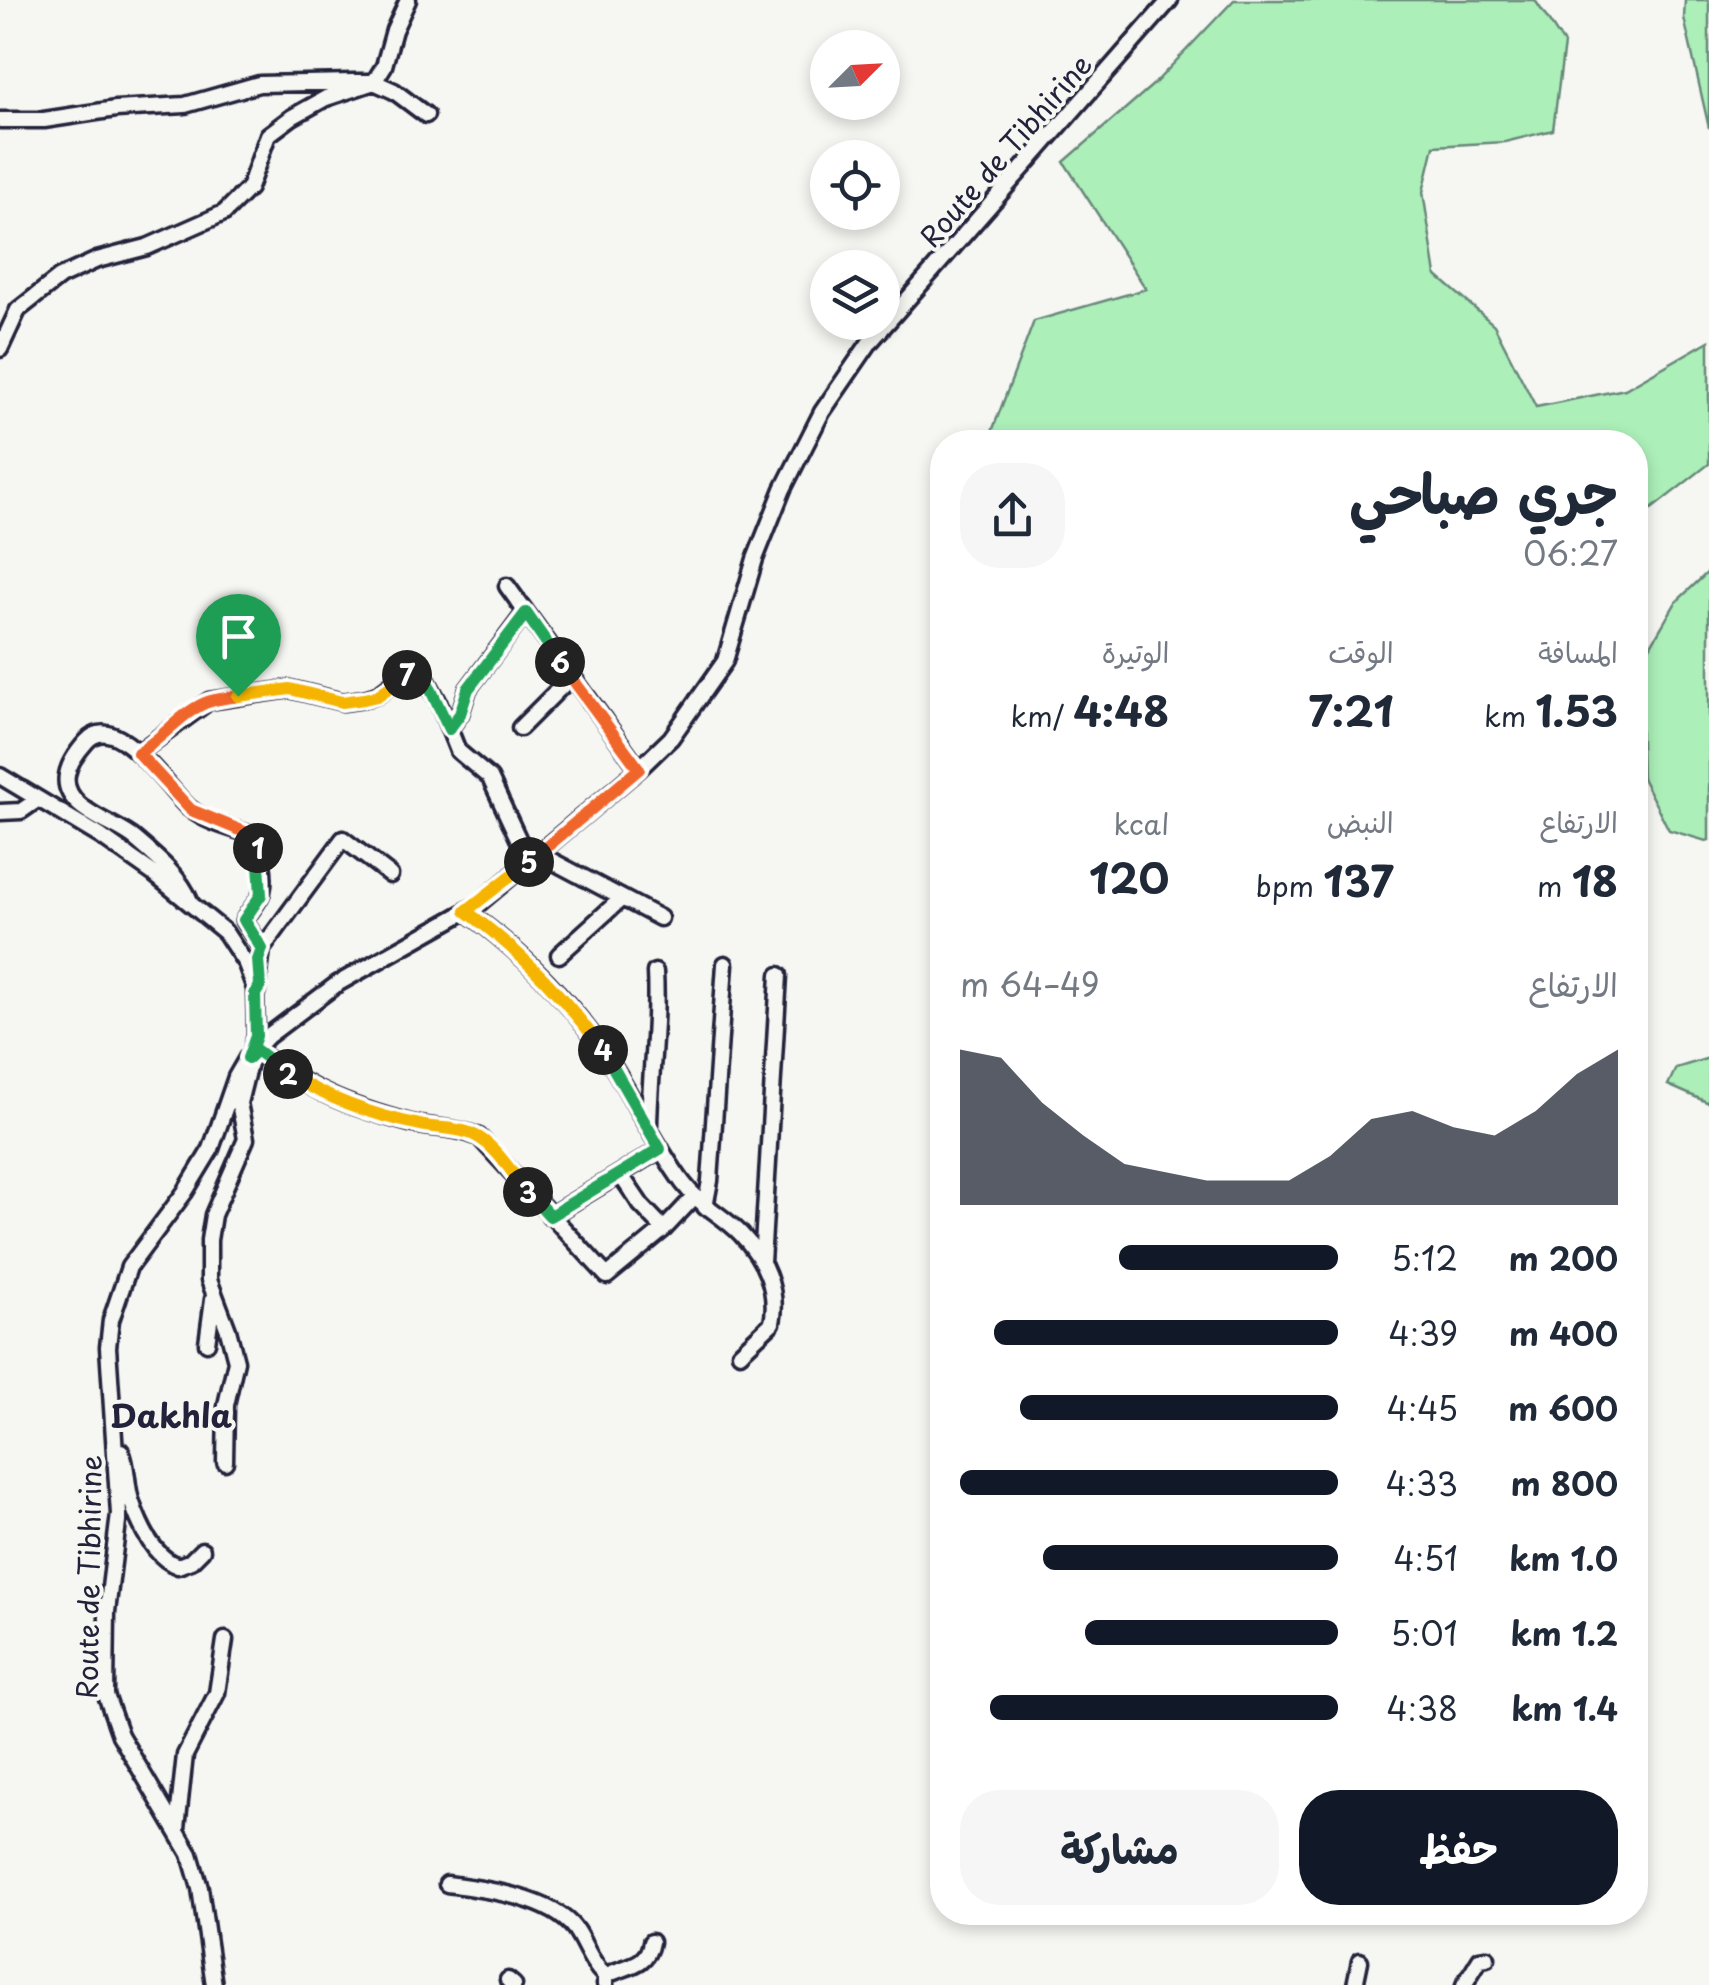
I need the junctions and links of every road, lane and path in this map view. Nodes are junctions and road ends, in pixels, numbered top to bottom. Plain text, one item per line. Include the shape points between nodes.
1 (408, 0) edge
2 (1170, 0) edge
3 (374, 82) junction
4 (426, 115) dead end
5 (0, 120) edge
6 (0, 348) edge
7 (506, 586) dead end
8 (526, 613) junction
9 (571, 677) junction
10 (520, 728) dead end
11 (449, 729) junction
12 (138, 753) junction
13 (639, 769) junction
14 (0, 776) edge
15 (36, 800) junction
16 (0, 812) edge
17 (534, 858) junction
18 (390, 875) dead end
19 (622, 898) junction
20 (192, 906) junction
21 (466, 911) junction
22 (660, 918) dead end
23 (262, 949) junction
24 (559, 955) dead end
25 (725, 964) dead end
26 (655, 972) dead end
27 (779, 976) dead end
28 (255, 994) junction
29 (252, 1054) junction
30 (649, 1129) junction
31 (660, 1149) junction
32 (620, 1174) junction
33 (700, 1202) junction
34 (550, 1216) junction
35 (664, 1229) junction
36 (762, 1264) junction
37 (213, 1294) junction
38 (207, 1342) dead end
39 (740, 1353) dead end
40 (114, 1434) junction
41 (225, 1462) dead end
42 (202, 1550) dead end
43 (225, 1640) dead end
44 (177, 1829) junction
45 (447, 1884) dead end
46 (651, 1942) dead end
47 (1487, 1958) dead end
48 (1360, 1961) dead end
49 (605, 1981) edge
50 (214, 1985) edge
51 (1355, 1985) edge
52 (1464, 1985) edge

1 - 3 street
2 - 13 street, Route de Tibhirine via 870,342 822,412 783,489 725,662 671,738
3 - 4 street
3 - 5 street via 258,84 184,105
3 - 6 street via 326,98 268,135 249,188 224,214 97,260 40,290 18,310
7 - 8 street
8 - 9 street
8 - 11 street via 468,689
9 - 10 street
9 - 13 street
11 - 12 street via 425,677 412,674 377,696 342,702 290,689 209,701
11 - 17 street via 458,751 490,778
12 - 20 street via 112,734 90,736 67,775 68,790 87,810 136,839 182,884
12 - 23 street via 191,810 256,840 263,885 244,920
13 - 17 street, Route de Tibhirine
14 - 15 street
15 - 16 street via 22,811
15 - 20 street via 100,836
17 - 19 street
17 - 21 street, Route de Tibhirine
18 - 23 street via 344,839
19 - 22 street
19 - 24 street
20 - 28 street via 236,946
21 - 29 street, Route de Tibhirine via 336,984
21 - 30 street via 576,1013
23 - 28 street
25 - 33 street via 710,1181
26 - 30 street
27 - 36 street
28 - 29 street
29 - 34 street via 336,1100 479,1137
29 - 37 street via 239,1103 246,1140 214,1215
29 - 40 street, Route de Tibhirine via 236,1077 211,1150 128,1266 108,1346
30 - 31 street
31 - 32 street
31 - 33 street
32 - 34 street
32 - 35 street
33 - 35 street
33 - 36 street via 740,1232
34 - 35 street via 607,1276
36 - 39 street via 774,1290 772,1323
37 - 38 street
37 - 41 street via 236,1360 224,1416
40 - 42 street via 130,1499 164,1562 178,1566
40 - 44 street, Route de Tibhirine via 120,1514 107,1612 106,1695 120,1735
43 - 44 street via 217,1693 185,1755
44 - 50 street, Route de Tibhirine via 200,1888
45 - 49 street via 491,1890 566,1920
46 - 49 street via 643,1962
47 - 52 street
48 - 51 street

